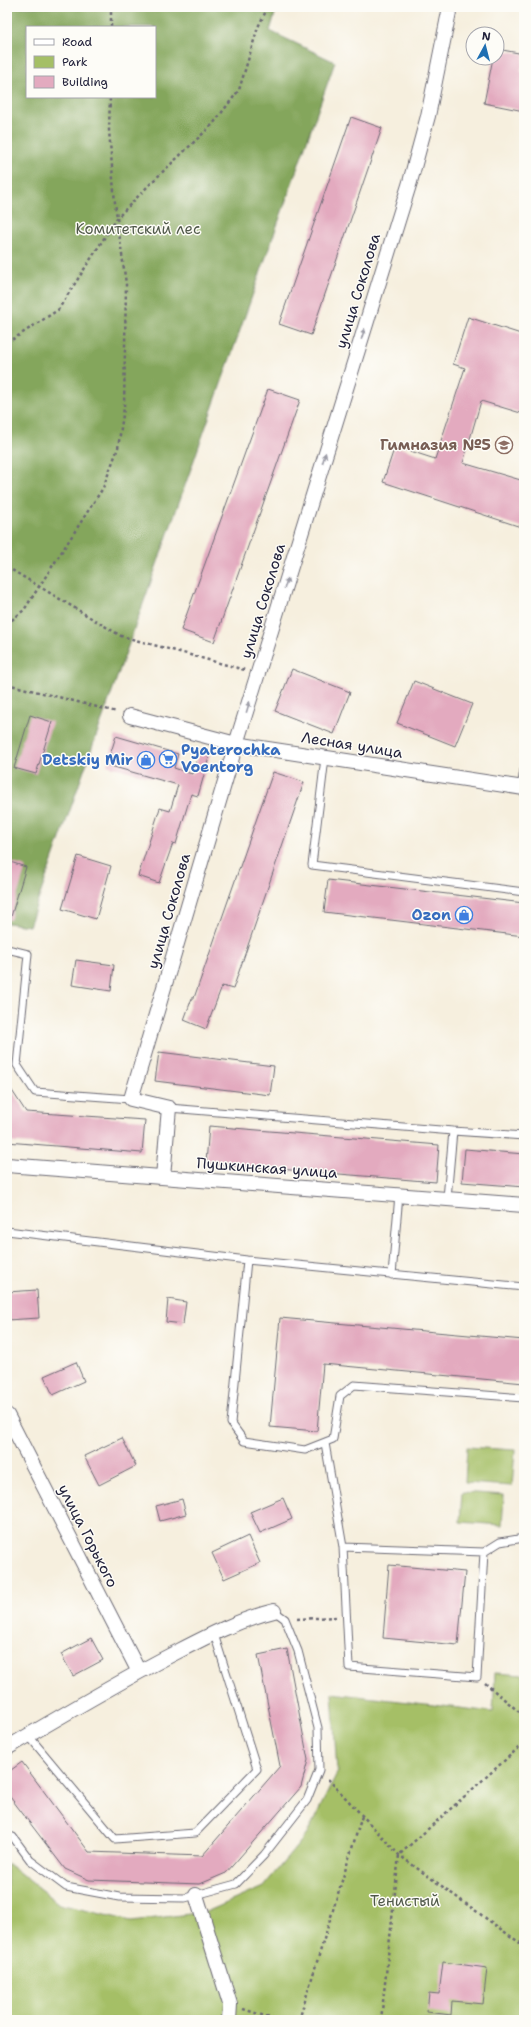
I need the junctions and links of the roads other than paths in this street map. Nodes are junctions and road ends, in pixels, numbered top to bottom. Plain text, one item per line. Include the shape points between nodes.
1 (450, 7) edge
2 (130, 716) road end
3 (236, 744) junction
4 (325, 758) junction
5 (524, 770) edge
6 (523, 788) edge
7 (524, 892) edge
8 (7, 949) edge
9 (131, 1099) junction
10 (169, 1108) junction
11 (453, 1131) junction
12 (524, 1136) edge
13 (7, 1164) edge
14 (164, 1177) junction
15 (399, 1195) junction
16 (447, 1198) junction
17 (524, 1205) edge
18 (7, 1231) edge
19 (247, 1260) junction
20 (392, 1275) junction
21 (524, 1287) edge
22 (524, 1398) edge
23 (7, 1415) edge
24 (325, 1443) junction
25 (524, 1538) edge
26 (343, 1547) junction
27 (484, 1552) junction
28 (279, 1615) joint
29 (214, 1634) junction
30 (139, 1672) junction
31 (28, 1735) junction
32 (7, 1748) edge
33 (7, 1835) edge
34 (196, 1895) junction
35 (229, 2020) edge

3 -> 1 street, улица Соколова via 410,182 428,116
2 - 3 street, Лесная улица
3 - 4 street, Лесная улица
3 - 9 street, улица Соколова
4 - 6 street, Лесная улица
4 - 7 lane via 312,865
5 - 6 lane
8 - 9 lane via 28,954 17,1065 35,1092
9 - 10 street
10 - 11 lane
10 - 14 street
11 - 12 lane
11 - 16 lane
13 - 14 street, Пушкинская улица
14 - 15 street, Пушкинская улица
15 - 16 street, Пушкинская улица
15 - 20 lane
16 - 17 street, Пушкинская улица
18 - 19 lane
19 - 20 lane
19 - 24 lane via 231,1423 244,1441 305,1450
20 - 21 lane
22 - 24 lane via 354,1385 340,1396 333,1440
23 - 30 street, улица Горького
24 - 26 lane
25 - 27 lane via 500,1542
26 - 27 lane
26 - 27 lane via 349,1667 477,1677
28 - 29 street via 258,1615
28 - 34 lane via 298,1652 318,1728 319,1770 307,1800 264,1856 236,1884
29 - 30 street
29 - 31 lane via 257,1769 195,1833 115,1838
30 - 31 street
31 - 32 street
33 - 34 lane via 13,1837 30,1860 66,1887 119,1897 186,1898
34 - 35 street via 230,2004

